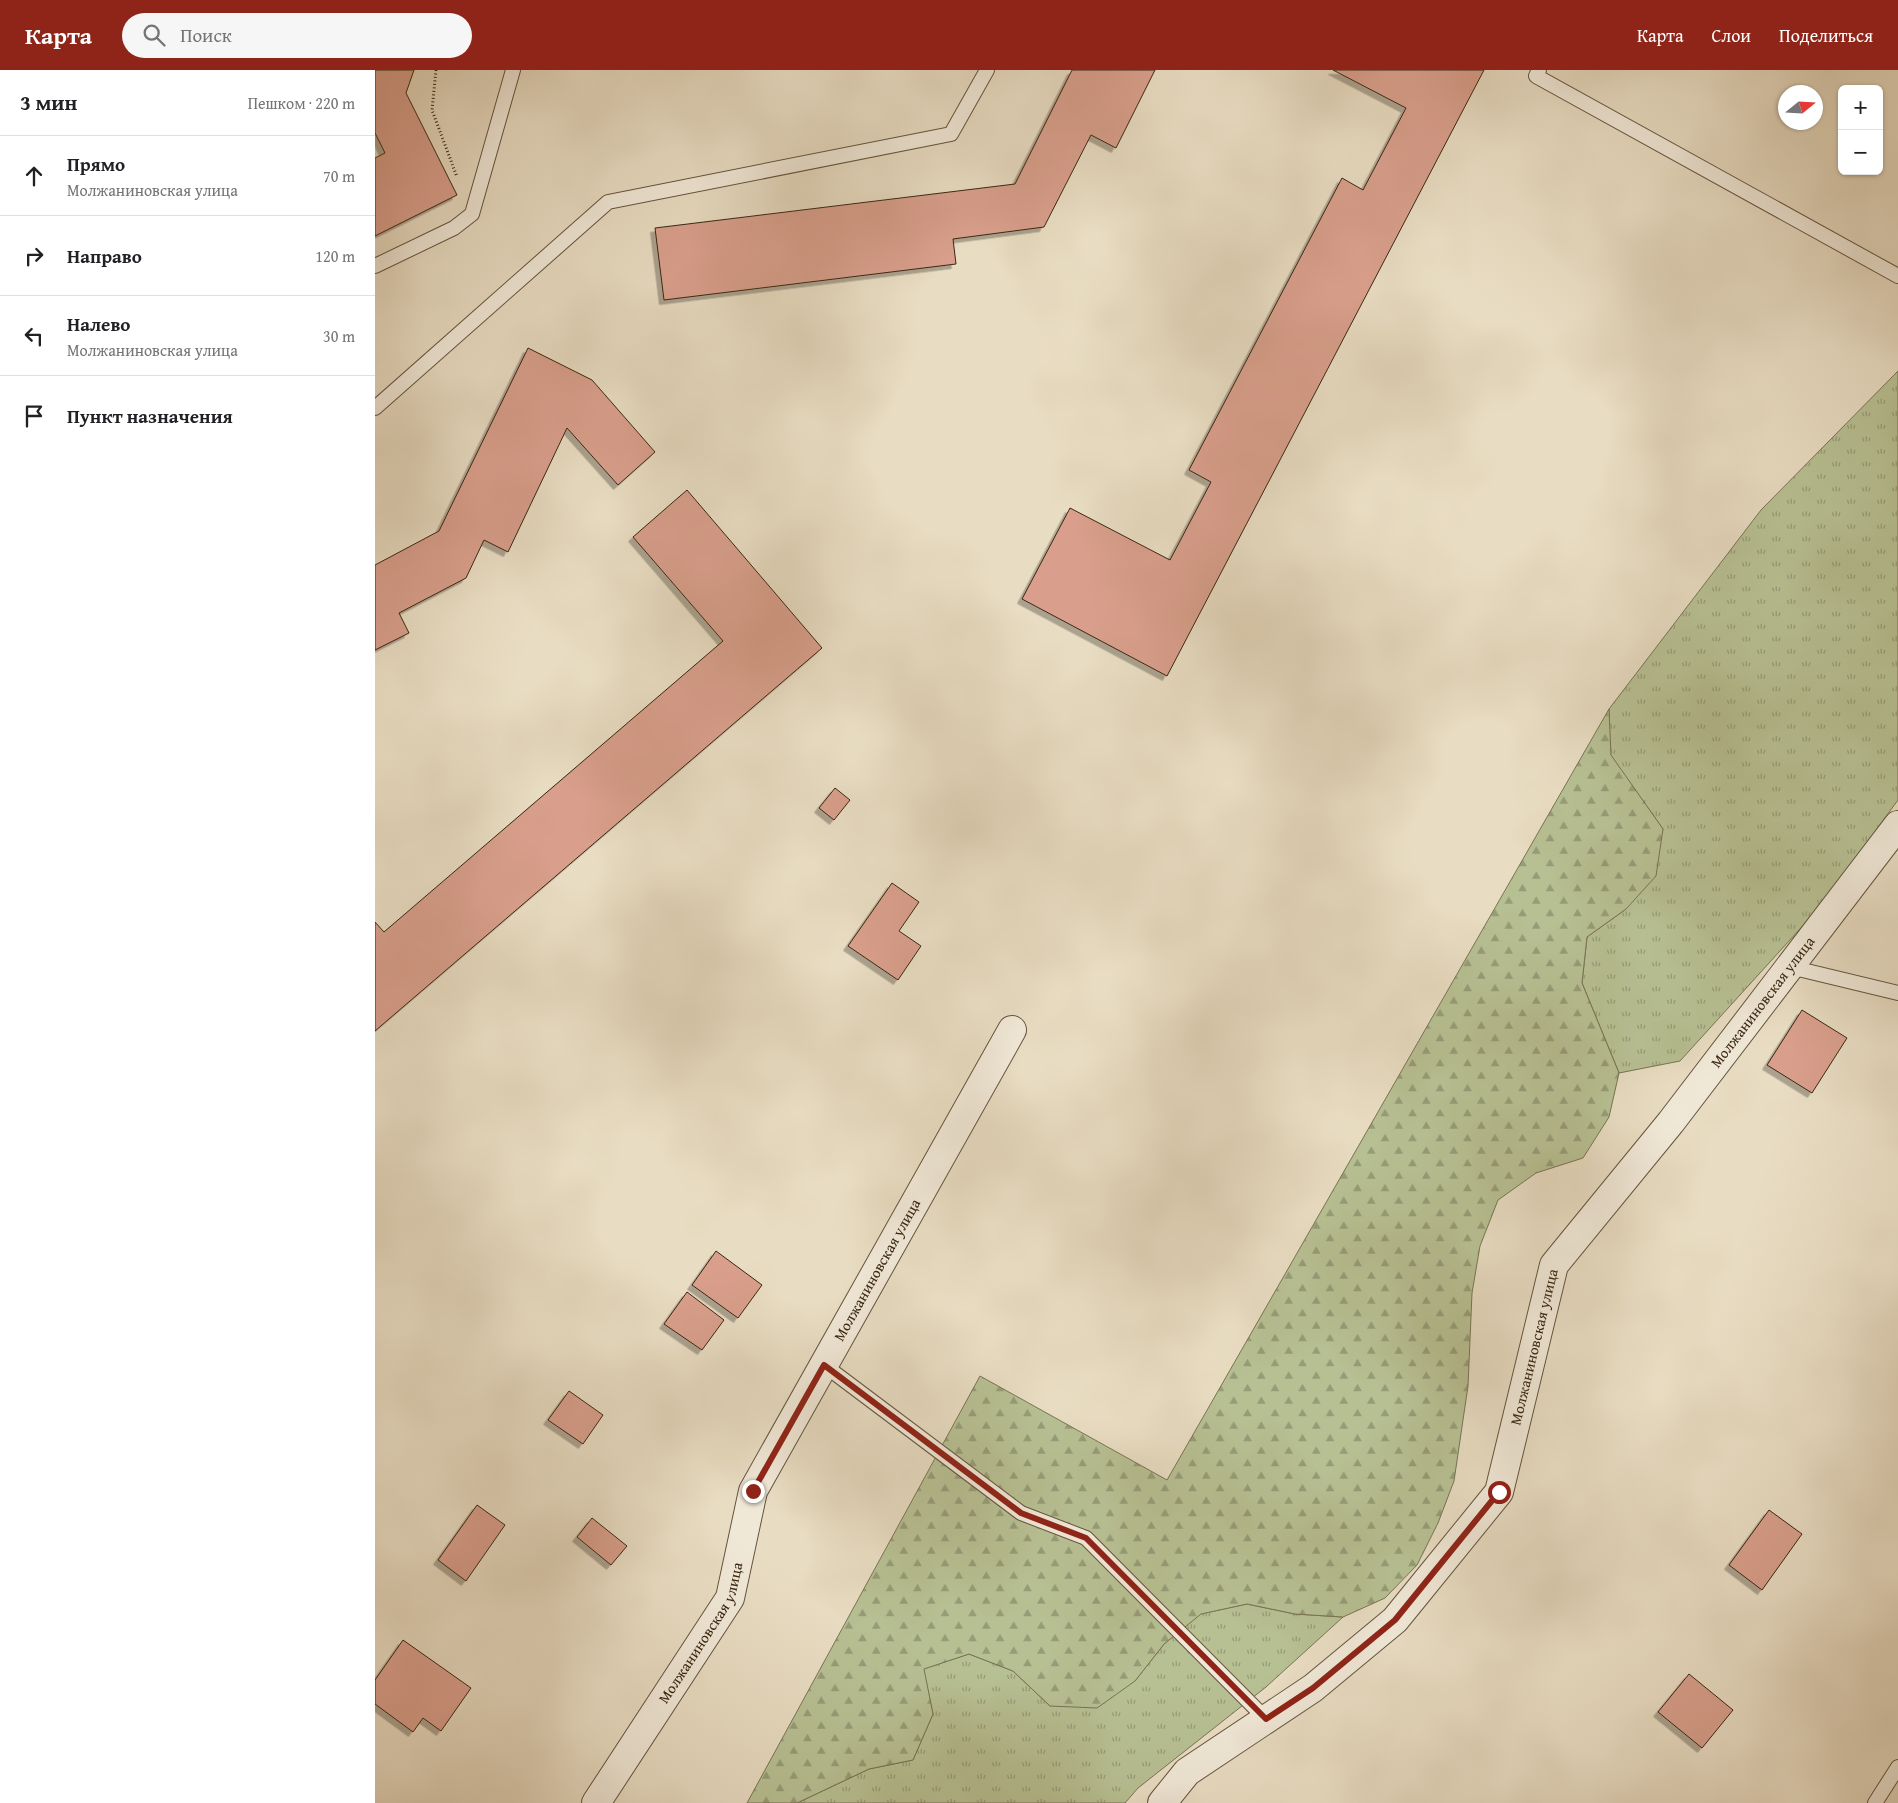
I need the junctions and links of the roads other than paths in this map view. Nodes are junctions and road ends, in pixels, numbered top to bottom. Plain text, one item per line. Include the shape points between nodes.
1 (513, 70) edge
2 (987, 70) edge
3 (1539, 70) edge
4 (375, 266) edge
5 (1898, 276) edge
6 (375, 408) edge
7 (1898, 825) edge
8 (1790, 967) junction
9 (1898, 993) edge
10 (1013, 1030) dead end
11 (824, 1365) junction
12 (1266, 1719) junction
13 (1898, 1767) edge
14 (597, 1803) edge
15 (1162, 1803) edge
16 (1875, 1803) edge

1 - 4 lane via 472,214 454,228
2 - 6 lane via 951,134 608,202
3 - 5 lane via 1536,76
7 - 8 street, Молжаниновская улица
8 - 9 lane
8 - 12 street, Молжаниновская улица via 1671,1122 1554,1265 1499,1492 1395,1620 1313,1688
10 - 11 street, Молжаниновская улица
11 - 12 lane via 1021,1513 1086,1538
11 - 14 street, Молжаниновская улица via 753,1491 729,1598
12 - 15 street, Молжаниновская улица via 1187,1772
13 - 16 lane

